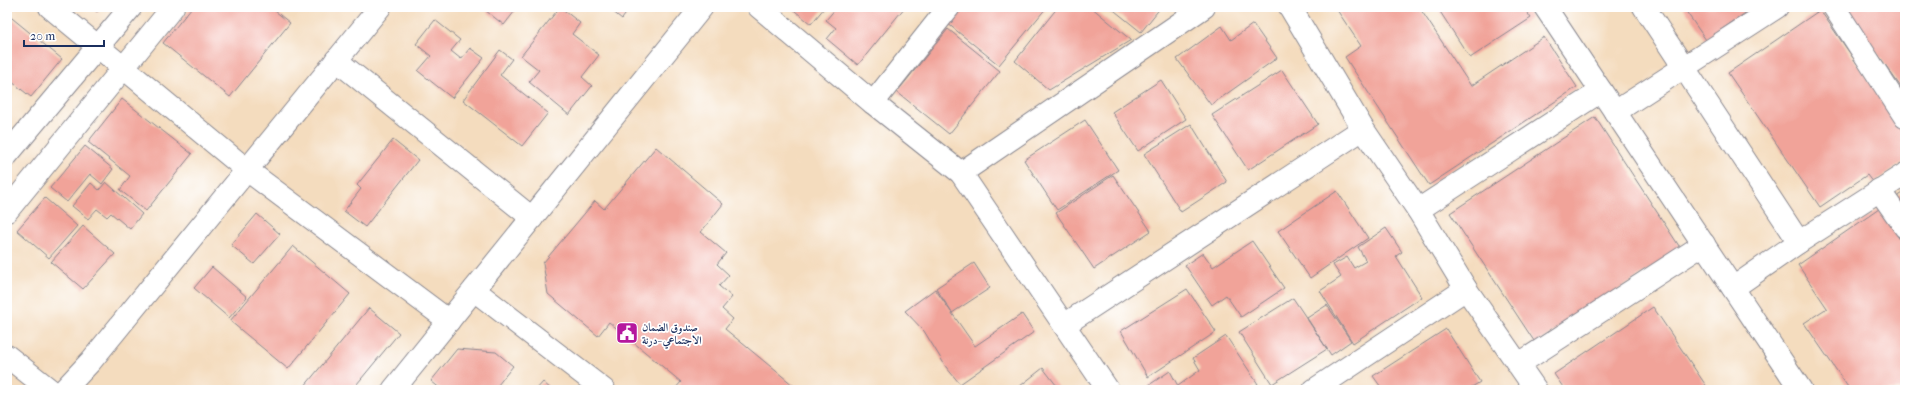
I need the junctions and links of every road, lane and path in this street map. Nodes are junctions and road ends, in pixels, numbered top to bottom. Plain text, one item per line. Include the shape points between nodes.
1 (50, 7) edge
2 (131, 7) edge
3 (173, 7) edge
4 (380, 7) edge
5 (702, 7) edge
6 (759, 7) edge
7 (949, 7) edge
8 (1204, 7) edge
9 (1290, 7) edge
10 (1545, 7) edge
11 (1644, 7) edge
12 (1777, 7) edge
13 (1834, 7) edge
14 (1188, 15) edge
15 (99, 47) junction
16 (336, 60) junction
17 (124, 67) junction
18 (1684, 67) junction
19 (1601, 91) junction
20 (873, 103) junction
21 (1615, 112) junction
22 (1905, 117) edge
23 (1363, 129) junction
24 (7, 155) edge
25 (247, 170) junction
26 (961, 173) junction
27 (1905, 174) edge
28 (1879, 190) junction
29 (1418, 210) junction
30 (7, 211) edge
31 (532, 218) junction
32 (1905, 228) edge
33 (1799, 242) junction
34 (1704, 244) junction
35 (1733, 288) junction
36 (474, 290) junction
37 (1466, 290) junction
38 (449, 322) junction
39 (1064, 325) junction
40 (7, 356) edge
41 (1519, 364) junction
42 (50, 390) edge
43 (64, 390) edge
44 (393, 390) edge
45 (604, 390) edge
46 (1108, 390) edge
47 (1314, 390) edge
48 (1536, 390) edge
49 (1801, 390) edge

1 - 15 street
2 - 15 street
3 - 17 street
4 - 16 street
5 - 31 street
6 - 20 street
7 - 20 street
8 - 14 street
9 - 23 street
10 - 19 street
11 - 18 street
12 - 18 street
13 - 22 street
14 - 26 street
15 - 17 street
15 - 24 street
16 - 25 street
16 - 31 street
17 - 25 street
17 - 30 street
18 - 21 street
18 - 33 street
19 - 21 street
19 - 29 street
20 - 26 street
21 - 34 street
23 - 29 street
23 - 39 street
25 - 38 street
25 - 43 street via 92,361
26 - 39 street
27 - 28 street
28 - 32 street
28 - 33 street
29 - 37 street
31 - 36 street
33 - 35 street
34 - 35 street
34 - 41 street
35 - 49 street
36 - 38 street
36 - 45 street
37 - 41 street
37 - 47 street
38 - 44 street
39 - 46 street
40 - 42 street
41 - 48 street

